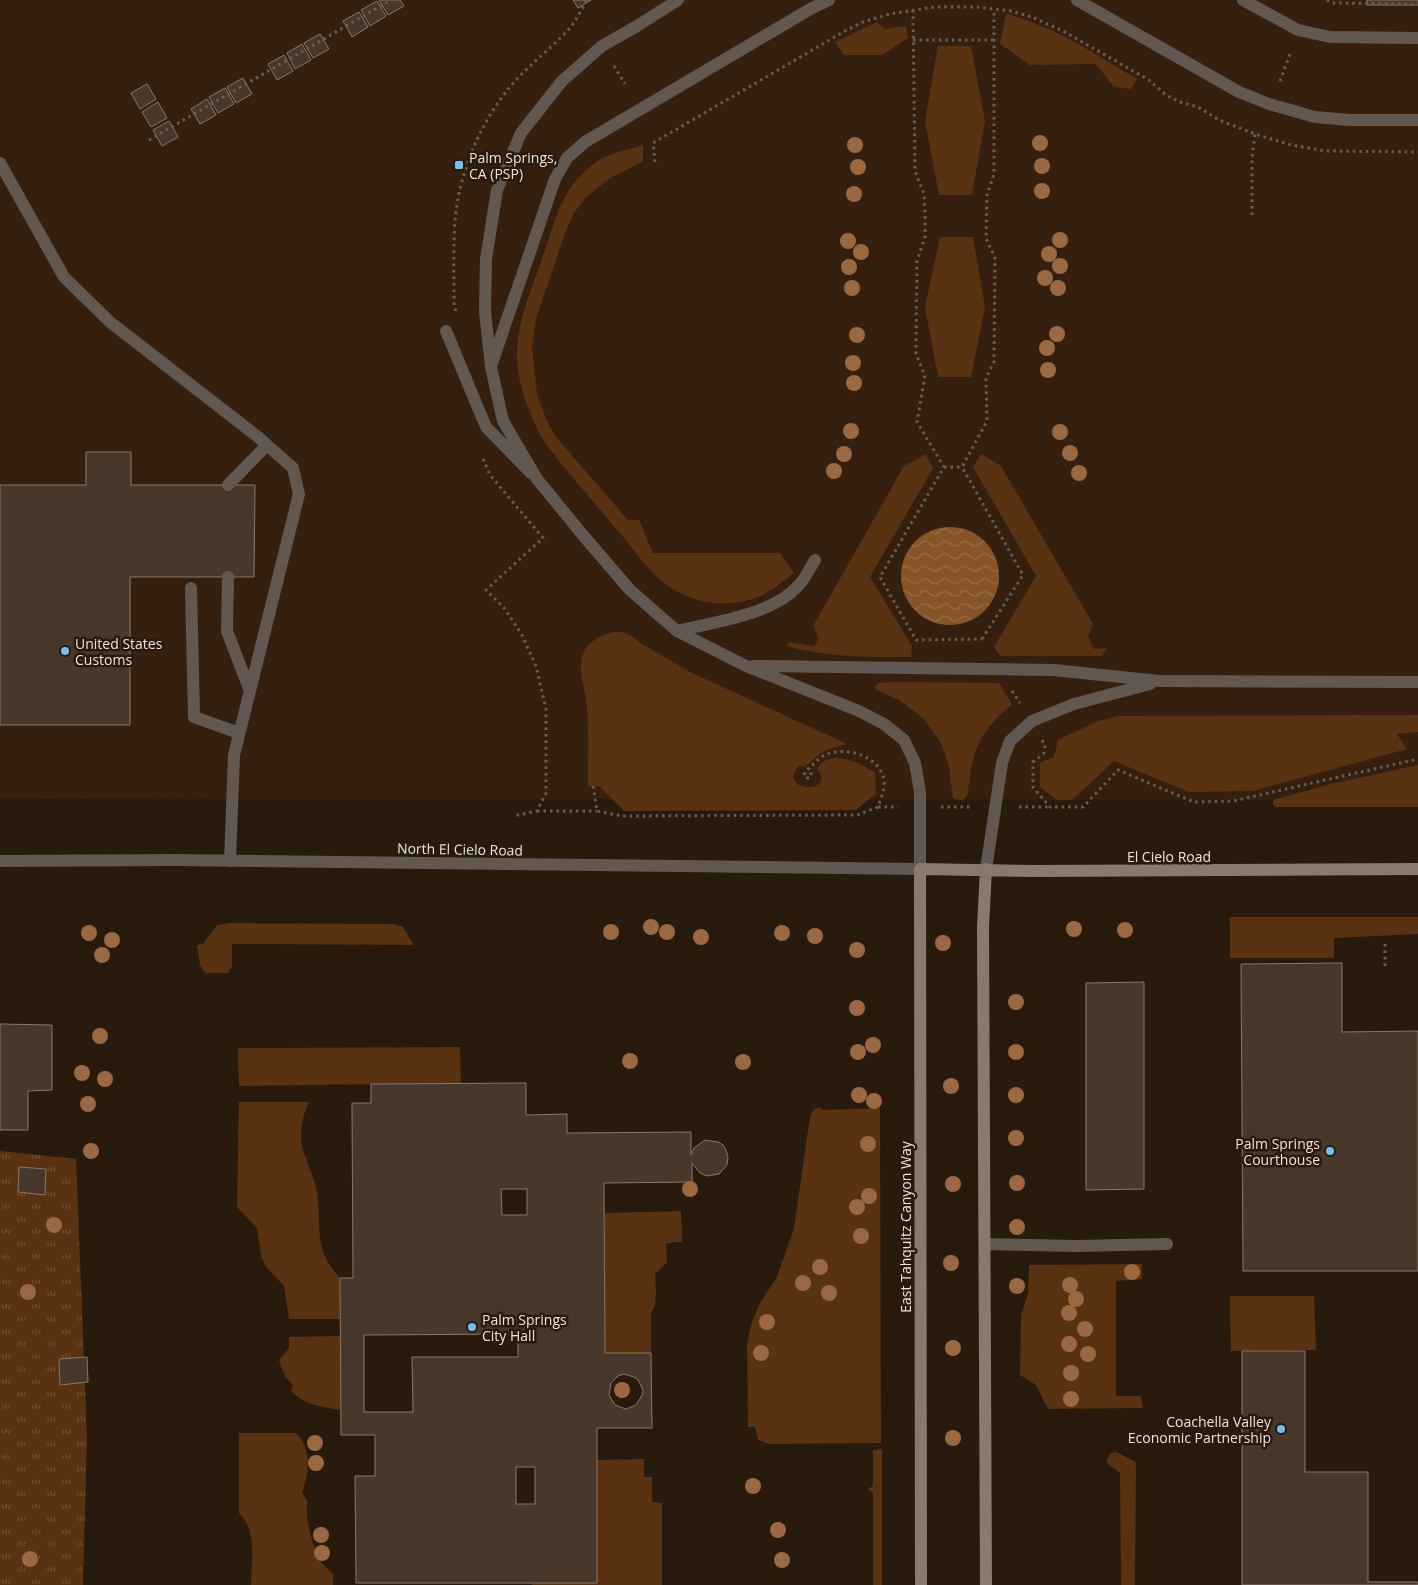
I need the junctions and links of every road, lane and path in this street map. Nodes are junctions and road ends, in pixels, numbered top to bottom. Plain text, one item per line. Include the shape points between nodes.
1 (391, 0) edge
2 (587, 0) edge
3 (678, 0) edge
4 (829, 0) edge
5 (1077, 0) edge
6 (1243, 0) edge
7 (1327, 0) edge
8 (1418, 4) edge
9 (994, 9) junction
10 (914, 10) junction
11 (562, 37) dead end
12 (1418, 38) edge
13 (914, 40) junction
14 (994, 40) junction
15 (1290, 54) dead end
16 (614, 66) dead end
17 (1280, 81) dead end
18 (625, 84) dead end
19 (1418, 120) edge
20 (1255, 134) junction
21 (149, 140) dead end
22 (1418, 152) edge
23 (655, 162) dead end
24 (0, 163) edge
25 (1252, 215) dead end
26 (446, 331) dead end
27 (491, 367) junction
28 (267, 445) junction
29 (944, 467) junction
30 (962, 467) junction
31 (537, 479) junction
32 (228, 485) dead end
33 (521, 558) dead end
34 (815, 560) dead end
35 (228, 577) dead end
36 (190, 588) dead end
37 (677, 631) junction
38 (982, 639) junction
39 (746, 666) junction
40 (1000, 670) junction
41 (1159, 681) junction
42 (1418, 682) edge
43 (250, 691) junction
44 (1032, 721) junction
45 (240, 733) junction
46 (1418, 759) edge
47 (811, 768) dead end
48 (593, 786) dead end
49 (878, 806) junction
50 (920, 806) junction
51 (996, 806) junction
52 (1050, 806) junction
53 (537, 811) junction
54 (598, 811) junction
55 (513, 816) dead end
56 (0, 861) edge
57 (230, 861) junction
58 (920, 869) junction
59 (986, 869) junction
60 (1418, 869) edge
61 (1385, 944) dead end
62 (1385, 966) dead end
63 (985, 1244) junction
64 (1167, 1244) dead end
65 (921, 1585) edge
66 (986, 1585) edge

1 - 21 path
2 - 11 path
3 - 27 street via 602,46 562,81 521,133 497,190 486,259 485,312
4 - 27 street via 585,142 567,158 553,186
5 - 19 street via 1239,92 1269,104 1314,117
6 - 12 street via 1298,30 1330,37
7 - 8 path via 1333,3
9 - 10 path via 956,6
9 - 14 path
9 - 20 path via 1011,11 1052,25 1149,80 1166,95
10 - 13 path
10 - 23 path via 863,22 845,31 653,143
13 - 14 path
13 - 29 path via 914,171 924,194 925,214 925,237 917,261 916,354 925,376 917,422
14 - 30 path via 994,174 987,195 986,238 995,258 994,362 986,378 987,421
15 - 17 path
16 - 18 path
20 - 22 path via 1326,151
20 - 25 path
24 - 28 street via 64,277 110,322
26 - 31 street via 486,427
27 - 31 street via 503,421
28 - 32 street
28 - 43 street via 293,468 298,494
29 - 30 path
29 - 38 path via 880,576 916,640
30 - 38 path via 1023,575
31 - 37 street via 630,590
33 - 53 path via 486,590 506,608 522,635 536,666 546,709 546,793
34 - 37 street via 798,586 776,604
35 - 43 street via 227,631
36 - 45 street via 194,717
37 - 39 street
38 - 40 path
39 - 40 street
39 - 50 street via 859,711 884,724 904,740 915,763
40 - 41 street via 1054,670
40 - 44 path
41 - 42 street
41 - 44 street via 1074,704
43 - 45 street
44 - 51 street via 1010,741 1002,762
44 - 52 path via 1045,745 1044,753 1033,762 1033,787
45 - 57 street via 234,756
46 - 52 path via 1233,801 1194,802 1118,770 1083,806
47 - 49 path via 822,756 834,753 848,752 870,760 880,770 884,781
48 - 54 path
49 - 50 path
49 - 54 path via 857,815 622,816
50 - 51 path
50 - 58 street
51 - 52 path
51 - 59 street
53 - 54 path
53 - 55 path
56 - 57 street, North El Cielo Road
57 - 58 street, North El Cielo Road
58 - 59 main road, El Cielo Road
58 - 65 main road, East Tahquitz Canyon Way
59 - 60 main road, El Cielo Road
59 - 63 main road via 983,927
61 - 62 path
63 - 64 street
63 - 66 main road

